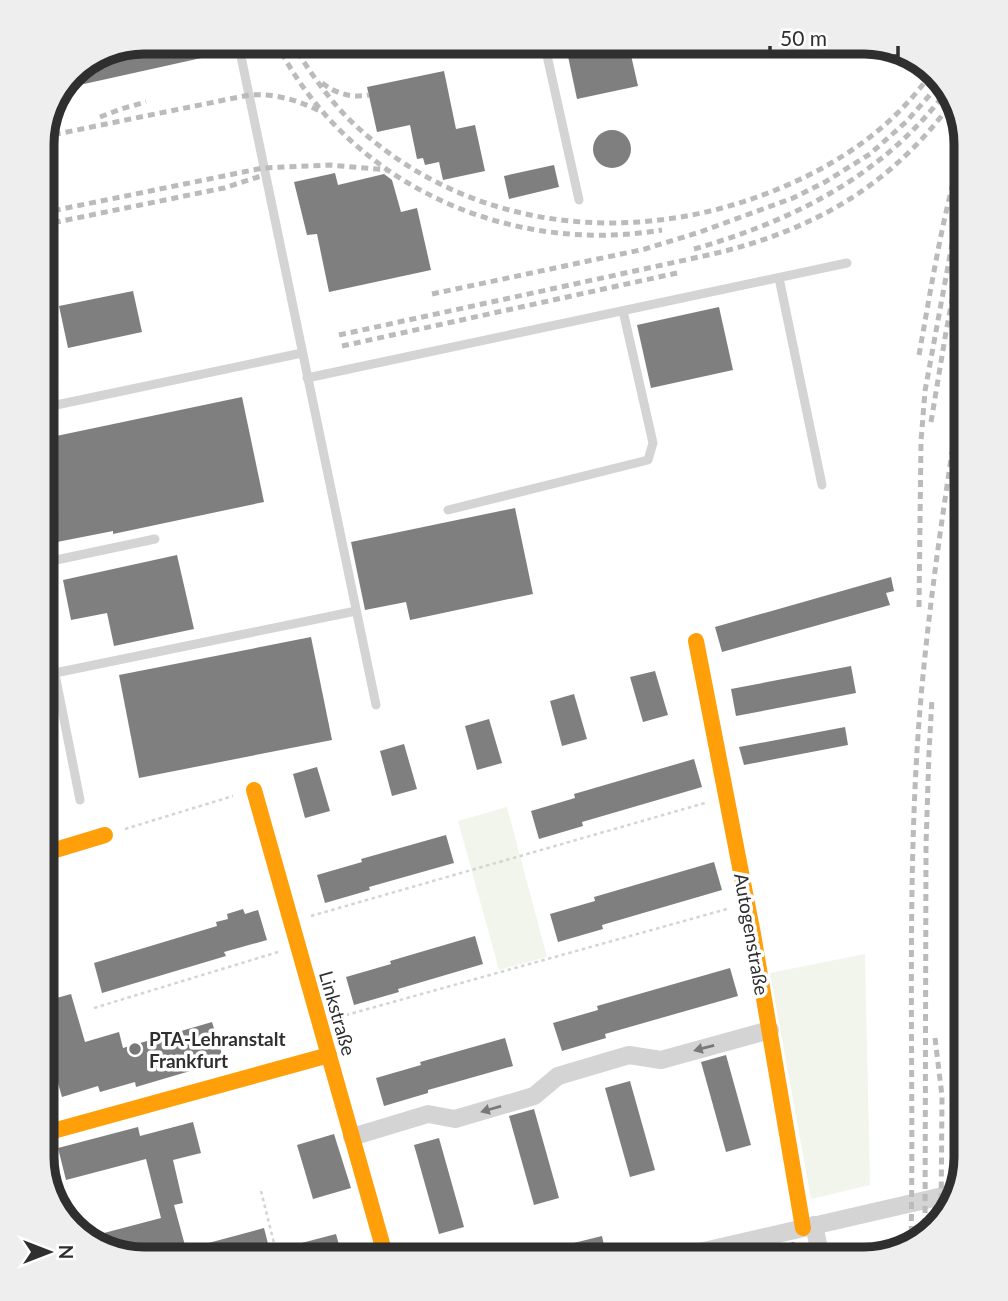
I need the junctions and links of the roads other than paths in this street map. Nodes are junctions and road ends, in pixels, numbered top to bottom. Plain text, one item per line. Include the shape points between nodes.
1 (240, 54) edge
2 (547, 54) edge
3 (579, 200) dead end
4 (847, 263) dead end
5 (779, 278) junction
6 (623, 311) junction
7 (302, 353) junction
8 (307, 378) junction
9 (54, 405) edge
10 (822, 485) dead end
11 (448, 510) dead end
12 (155, 539) dead end
13 (54, 560) edge
14 (356, 611) junction
15 (696, 641) dead end
16 (54, 668) edge
17 (55, 673) junction
18 (376, 705) dead end
19 (254, 790) road end
20 (80, 800) dead end
21 (106, 835) road end
22 (54, 850) edge
23 (770, 1030) junction
24 (329, 1055) junction
25 (54, 1131) edge
26 (352, 1137) junction
27 (945, 1196) edge
28 (808, 1227) junction
29 (383, 1247) dead end
30 (721, 1247) edge
31 (818, 1247) edge

1 - 7 lane
2 - 3 lane
4 - 5 lane
5 - 6 lane
5 - 10 lane
6 - 8 lane
6 - 11 lane via 653,443 648,460
7 - 8 lane
7 - 9 lane
8 - 14 lane
12 - 13 lane
14 - 17 lane
14 - 18 lane
15 - 23 street, Autogenstraße
16 - 17 lane
17 - 20 lane
19 - 24 street, Linkstraße
21 - 22 street
23 -> 26 street via 661,1060 629,1055 558,1076 534,1096 455,1119 428,1115
23 - 28 street, Autogenstraße
24 - 25 street
24 - 26 street, Linkstraße
26 - 29 street, Linkstraße
27 - 28 street
28 - 30 street
28 - 31 street, Autogenstraße

